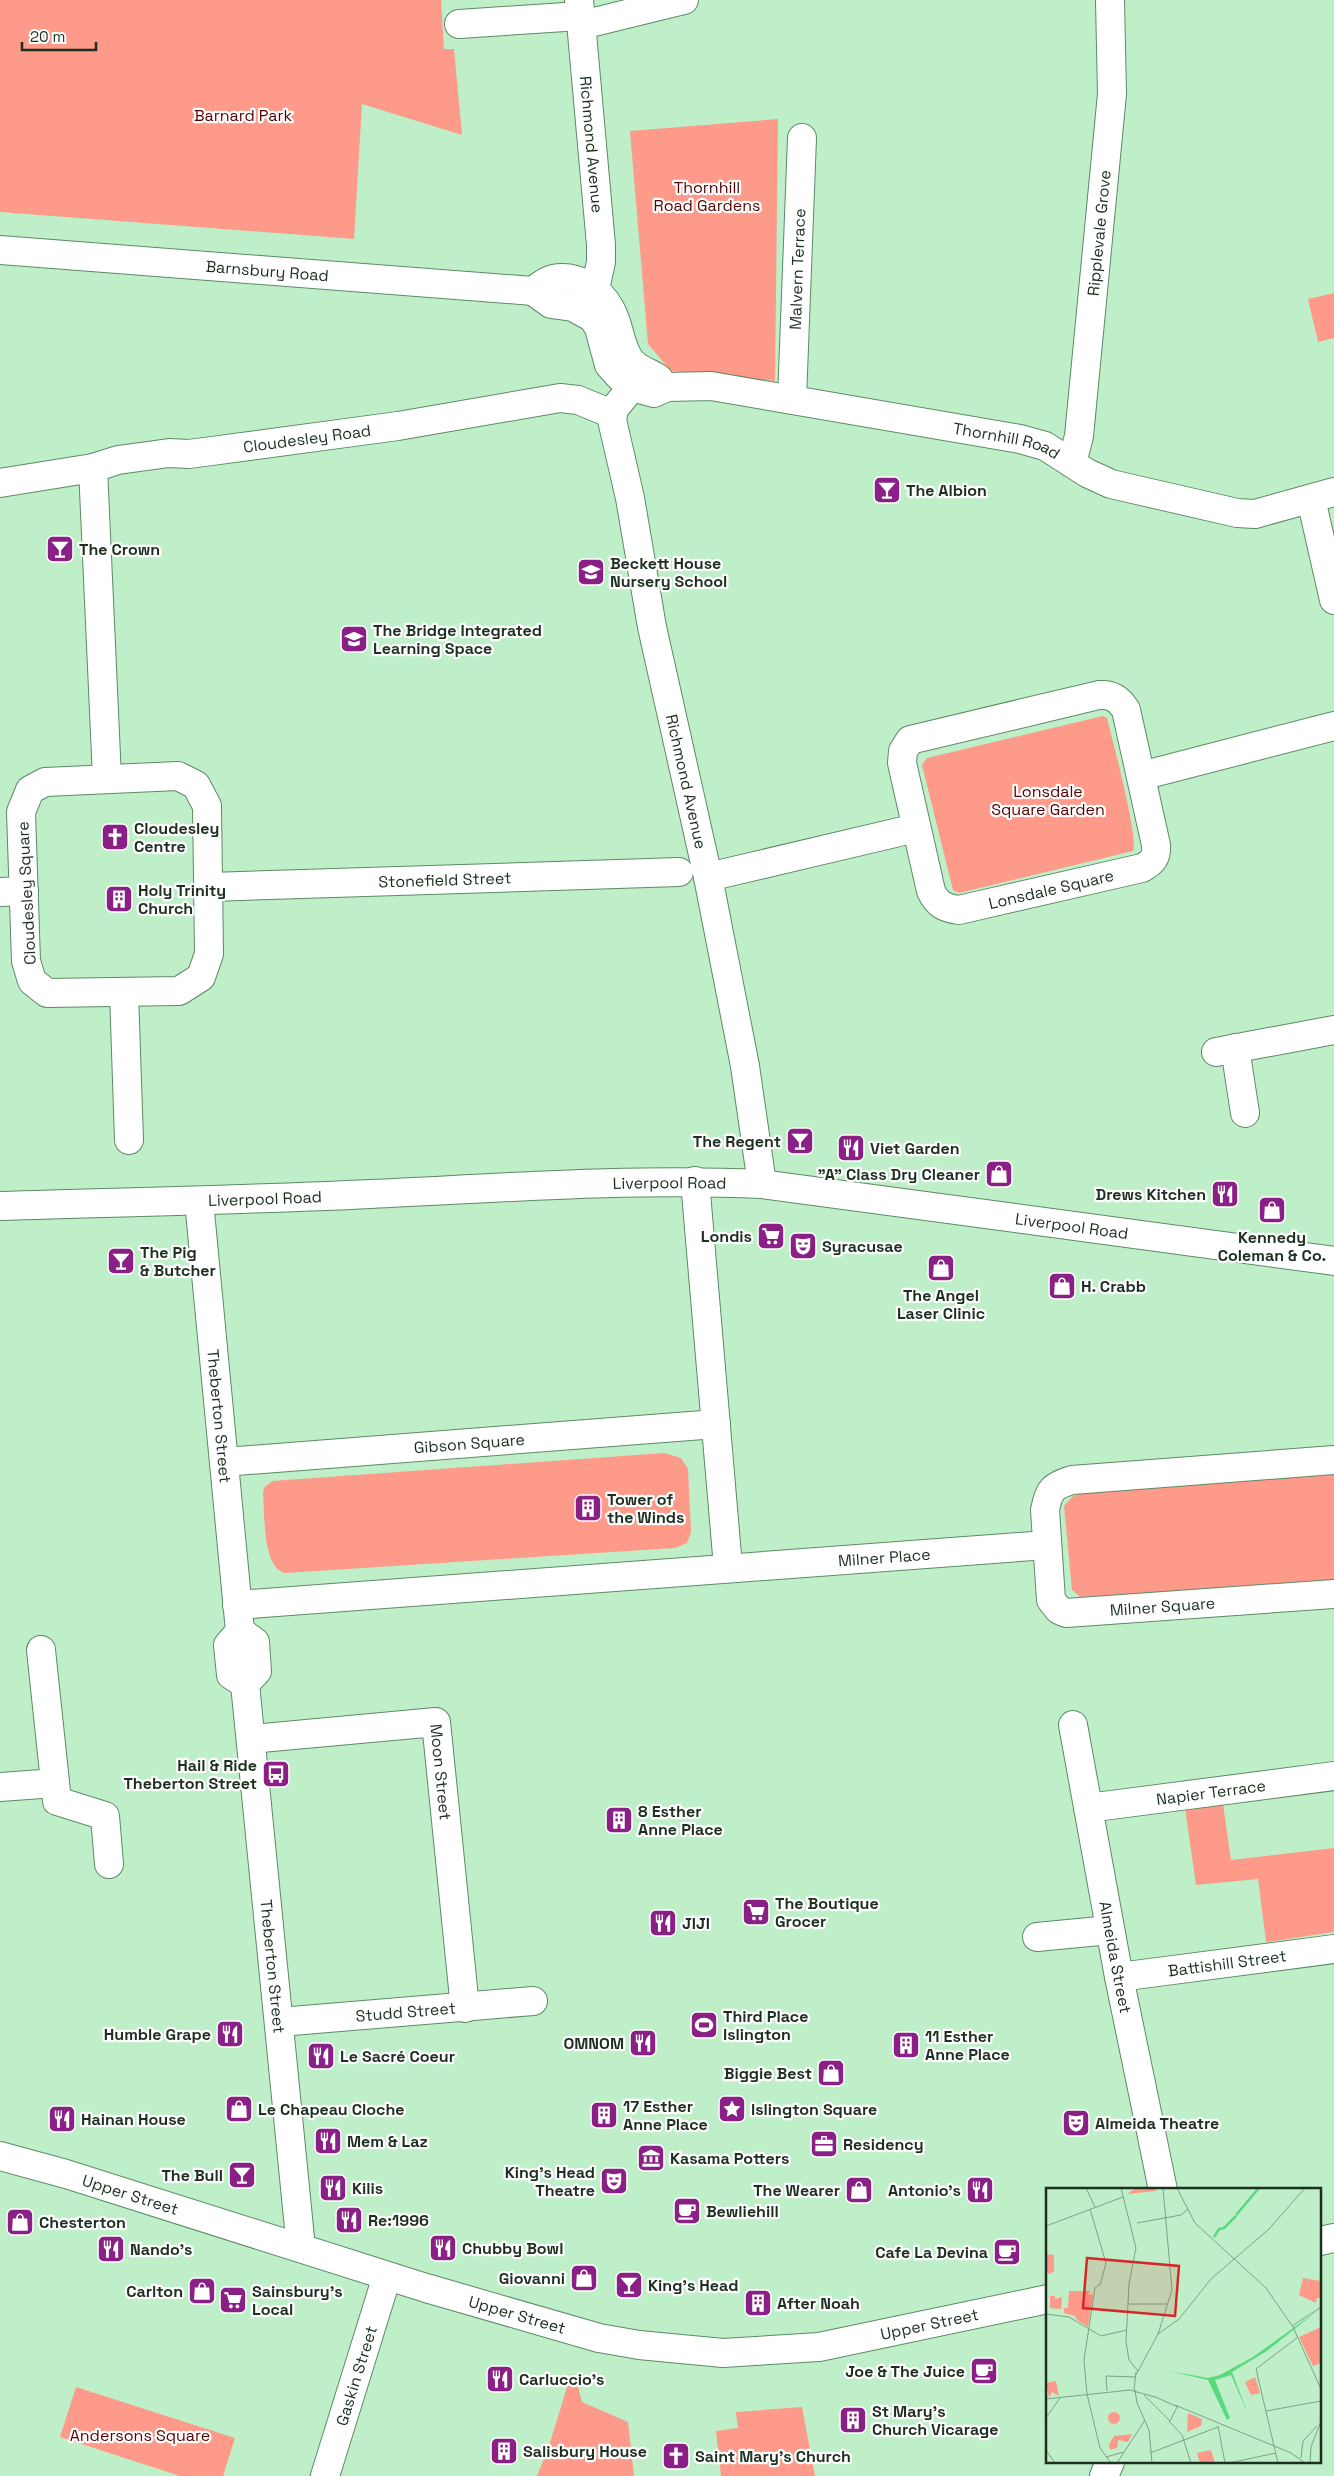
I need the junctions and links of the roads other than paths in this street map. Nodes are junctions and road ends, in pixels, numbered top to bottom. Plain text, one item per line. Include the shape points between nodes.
1 (684, 0) edge
2 (1110, 0) edge
3 (580, 14) edge
4 (459, 24) dead end
5 (802, 138) dead end
6 (0, 250) edge
7 (595, 289) junction
8 (533, 291) junction
9 (632, 387) junction
10 (667, 387) junction
11 (792, 399) junction
12 (612, 414) junction
13 (1072, 463) junction
14 (93, 468) junction
15 (0, 483) edge
16 (1322, 496) edge
17 (1334, 600) edge
18 (1334, 726) edge
19 (1141, 776) junction
20 (108, 778) junction
21 (916, 828) junction
22 (679, 872) dead end
23 (708, 876) junction
24 (210, 887) junction
25 (12, 892) edge
26 (124, 992) junction
27 (1334, 1030) edge
28 (1245, 1113) dead end
29 (129, 1140) dead end
30 (695, 1181) junction
31 (762, 1184) junction
32 (199, 1201) junction
33 (0, 1206) edge
34 (1334, 1261) edge
35 (716, 1424) junction
36 (1334, 1460) edge
37 (224, 1462) junction
38 (1047, 1545) junction
39 (728, 1567) junction
40 (1334, 1594) edge
41 (237, 1605) junction
42 (41, 1650) dead end
43 (1073, 1725) dead end
44 (251, 1739) junction
45 (1334, 1776) edge
46 (55, 1783) junction
47 (0, 1787) edge
48 (1088, 1808) junction
49 (109, 1864) dead end
50 (1110, 1930) junction
51 (1037, 1937) dead end
52 (1334, 1948) edge
53 (1119, 1977) junction
54 (533, 2001) dead end
55 (465, 2008) junction
56 (280, 2022) junction
57 (0, 2156) edge
58 (1164, 2188) edge
59 (300, 2248) junction
60 (387, 2276) junction
61 (1046, 2299) edge
62 (1109, 2464) edge
63 (325, 2476) edge
64 (1104, 2476) edge

1 - 3 main road
2 - 13 main road, Ripplevale Grove via 1112,94 1079,436
3 - 4 main road
3 - 7 main road, Richmond Avenue via 602,262
5 - 11 main road, Malvern Terrace
6 - 8 main road, Barnsbury Road via 321,272
7 - 8 main road via 564,278 551,279
7 - 10 main road via 610,309 621,344 631,362
8 - 9 main road via 551,304 573,307 593,318 609,365
9 - 10 main road via 654,393
9 - 12 main road
10 - 11 main road, Thornhill Road via 711,386
11 - 13 main road, Thornhill Road via 1020,438 1045,446
12 - 14 main road, Cloudesley Road via 578,400 560,398 398,426 189,454 169,453 118,460
12 - 23 main road, Richmond Avenue via 652,627
13 - 16 main road, Thornhill Road via 1098,480 1111,484 1237,513 1255,514
14 - 15 main road, Cloudesley Road
14 - 20 main road
16 - 17 main road
18 - 19 main road
19 - 21 main road, Lonsdale Square via 1126,710 1120,700 1108,695 999,717 910,740 903,752 902,763
19 - 21 main road, Lonsdale Square via 1157,854 1142,868 959,910 947,909 936,902 931,891
20 - 24 main road, Cloudesley Square via 178,776 196,785 207,806
20 - 25 main road, Cloudesley Square via 45,782 30,790 22,812
21 - 23 main road
22 - 24 main road, Stonefield Street
23 - 31 main road, Richmond Avenue via 745,1066
24 - 26 main road, Cloudesley Square via 209,954 200,977 179,991
25 - 26 main road, Cloudesley Square via 32,981 47,993
26 - 29 main road
27 - 28 main road via 1226,1050
30 - 31 main road, Liverpool Road
30 - 32 main road, Liverpool Road
30 - 35 main road
31 - 34 main road, Liverpool Road
32 - 33 main road, Liverpool Road
32 - 37 main road, Theberton Street
35 - 37 main road, Gibson Square
35 - 39 main road
36 - 38 main road, Milner Square via 1072,1480 1056,1484 1048,1495 1045,1510
37 - 41 main road, Theberton Street
38 - 39 main road, Milner Place
38 - 40 main road, Milner Square via 1051,1600 1066,1613
39 - 41 main road
41 - 44 main road, Theberton Street via 240,1632 254,1642 255,1648 257,1672 245,1684
42 - 46 main road
43 - 48 main road, Almeida Street
44 - 55 main road, Moon Street via 436,1722
44 - 56 main road, Theberton Street
45 - 48 main road, Napier Terrace
46 - 47 main road
46 - 49 main road via 57,1801 105,1816
48 - 50 main road, Almeida Street
50 - 51 main road
50 - 53 main road, Almeida Street
52 - 53 main road, Battishill Street
53 - 58 main road, Almeida Street
54 - 55 main road, Studd Street
55 - 56 main road, Studd Street
56 - 59 main road, Theberton Street
57 - 59 main road, Upper Street
59 - 60 main road, Upper Street
60 - 61 main road, Upper Street via 599,2338 723,2353 820,2347
60 - 63 main road, Gaskin Street
62 - 64 main road

